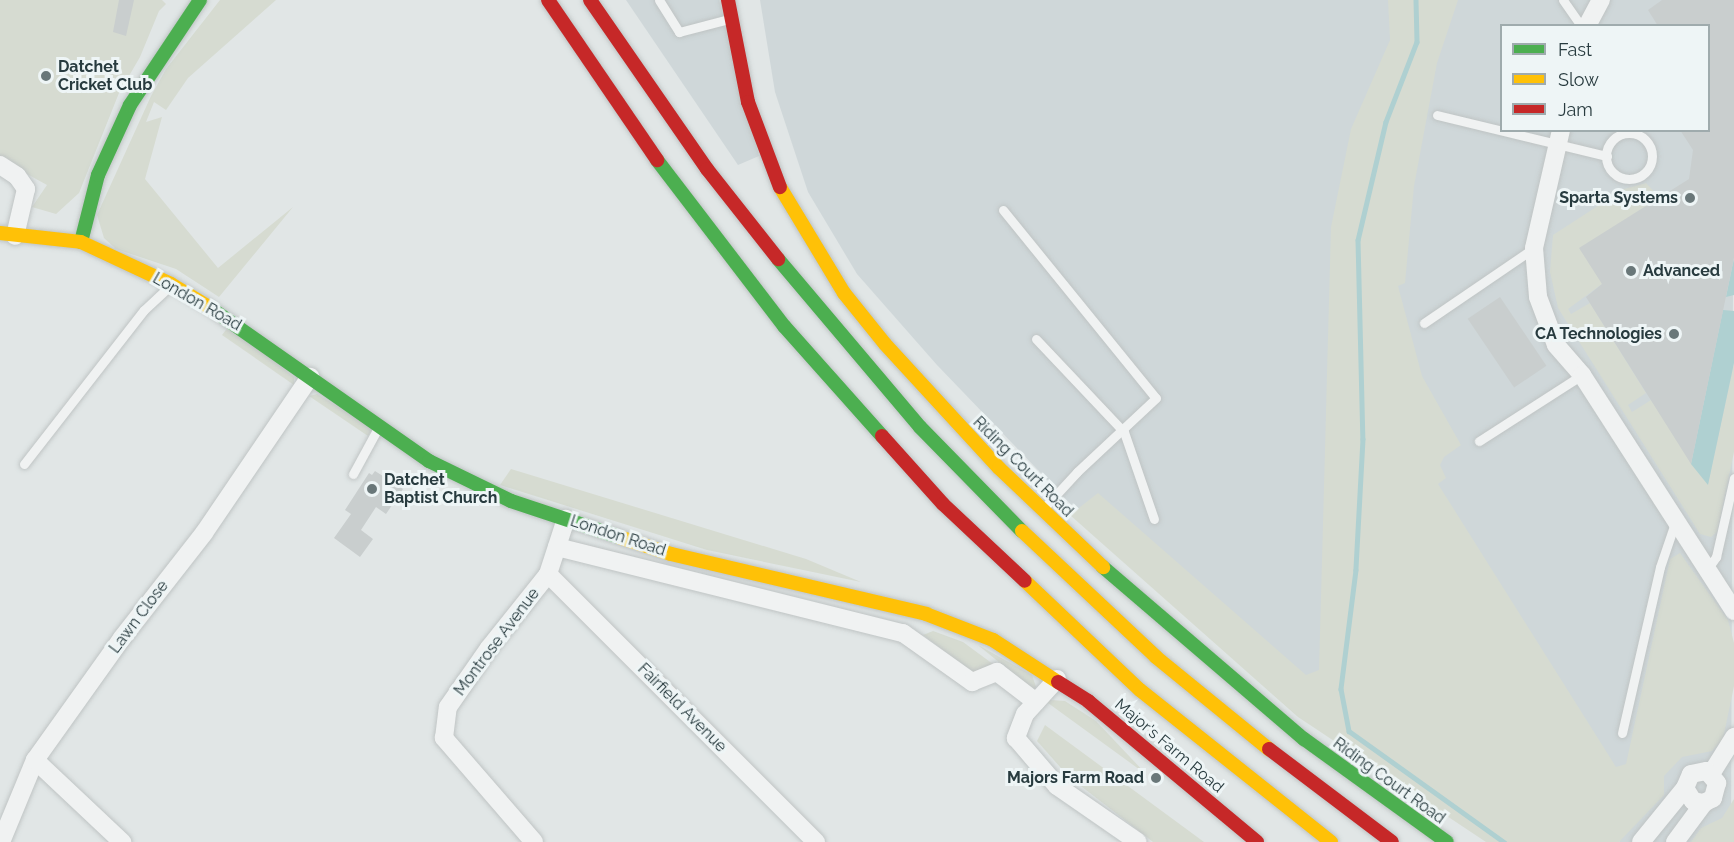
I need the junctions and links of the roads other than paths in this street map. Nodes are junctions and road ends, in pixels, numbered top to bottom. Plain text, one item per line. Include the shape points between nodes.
1 (200, 0) edge
2 (548, 0) edge
3 (590, 0) edge
4 (659, 0) edge
5 (728, 0) edge
6 (1563, 0) edge
7 (1601, 0) edge
8 (731, 19) junction
9 (1580, 24) edge
10 (1588, 24) edge
11 (1437, 115) dead end
12 (1500, 126) edge
13 (1532, 132) edge
14 (1560, 137) edge
15 (1607, 156) junction
16 (0, 165) edge
17 (1003, 210) dead end
18 (8, 234) edge
19 (81, 242) junction
20 (1534, 248) junction
21 (171, 284) junction
22 (1424, 323) dead end
23 (1036, 339) dead end
24 (1582, 375) junction
25 (310, 377) junction
26 (379, 426) junction
27 (1124, 432) junction
28 (1479, 441) dead end
29 (24, 464) dead end
30 (353, 474) dead end
31 (1734, 478) edge
32 (1042, 510) junction
33 (566, 519) junction
34 (1154, 519) dead end
35 (1676, 520) junction
36 (557, 547) junction
37 (1708, 568) junction
38 (548, 574) junction
39 (1734, 611) edge
40 (1057, 679) junction
41 (1036, 702) junction
42 (1622, 733) dead end
43 (1734, 737) edge
44 (35, 759) junction
45 (1712, 774) junction
46 (1685, 788) junction
47 (1704, 803) junction
48 (1, 842) edge
49 (122, 842) edge
50 (534, 842) edge
51 (816, 842) edge
52 (1138, 842) edge
53 (1257, 842) edge
54 (1330, 842) edge
55 (1392, 842) edge
56 (1447, 842) edge
57 (1641, 842) edge
58 (1675, 842) edge

1 - 19 main road via 130,105 98,175
2 - 54 main road via 622,113 715,240 784,326 913,471 1024,584 1140,690
3 - 55 main road via 707,169 812,303 920,427 1033,543 1156,657 1239,726
4 - 8 lane via 679,32
5 - 8 main road, Riding Court Road
6 - 9 lane
7 - 10 street
8 - 32 main road, Riding Court Road via 758,131 782,193 809,240 885,344
11 - 12 lane
13 - 14 lane
14 - 15 lane
14 - 20 street
15 - 15 lane via 1612,170 1632,178 1646,172 1652,151 1644,138 1631,133 1611,142
16 - 18 street via 17,176 26,189
17 - 27 lane via 1156,398
18 - 19 main road, London Road
19 - 21 main road, London Road
20 - 22 lane
20 - 24 street via 1538,297 1556,345
21 - 25 main road, London Road
21 - 29 lane via 164,295 144,310
23 - 27 lane
24 - 28 lane
24 - 35 street
25 - 26 main road, London Road
25 - 44 street, Lawn Close via 204,533
26 - 30 lane
26 - 33 main road, London Road via 470,484
27 - 32 lane via 1077,472
27 - 34 lane
31 - 37 lane via 1716,557
32 - 56 main road, Riding Court Road via 1212,665 1304,739
33 - 36 street, Montrose Avenue
33 - 40 main road, London Road via 671,554 926,614 993,640
35 - 37 street
35 - 42 lane via 1660,567
36 - 38 street, Montrose Avenue
36 - 41 street via 903,633 972,682 997,672
37 - 39 street
38 - 50 street, Montrose Avenue via 448,707 444,738
38 - 51 street, Fairfield Avenue
40 - 41 street
40 - 53 main road, Major's Farm Road
41 - 52 street via 1025,714 1016,738 1057,786
43 - 45 street
44 - 48 street, Lawn Close
44 - 49 street
45 - 46 street via 1701,770 1691,774
45 - 47 street via 1718,788 1713,798
46 - 47 street via 1693,801
46 - 57 street
47 - 58 street

